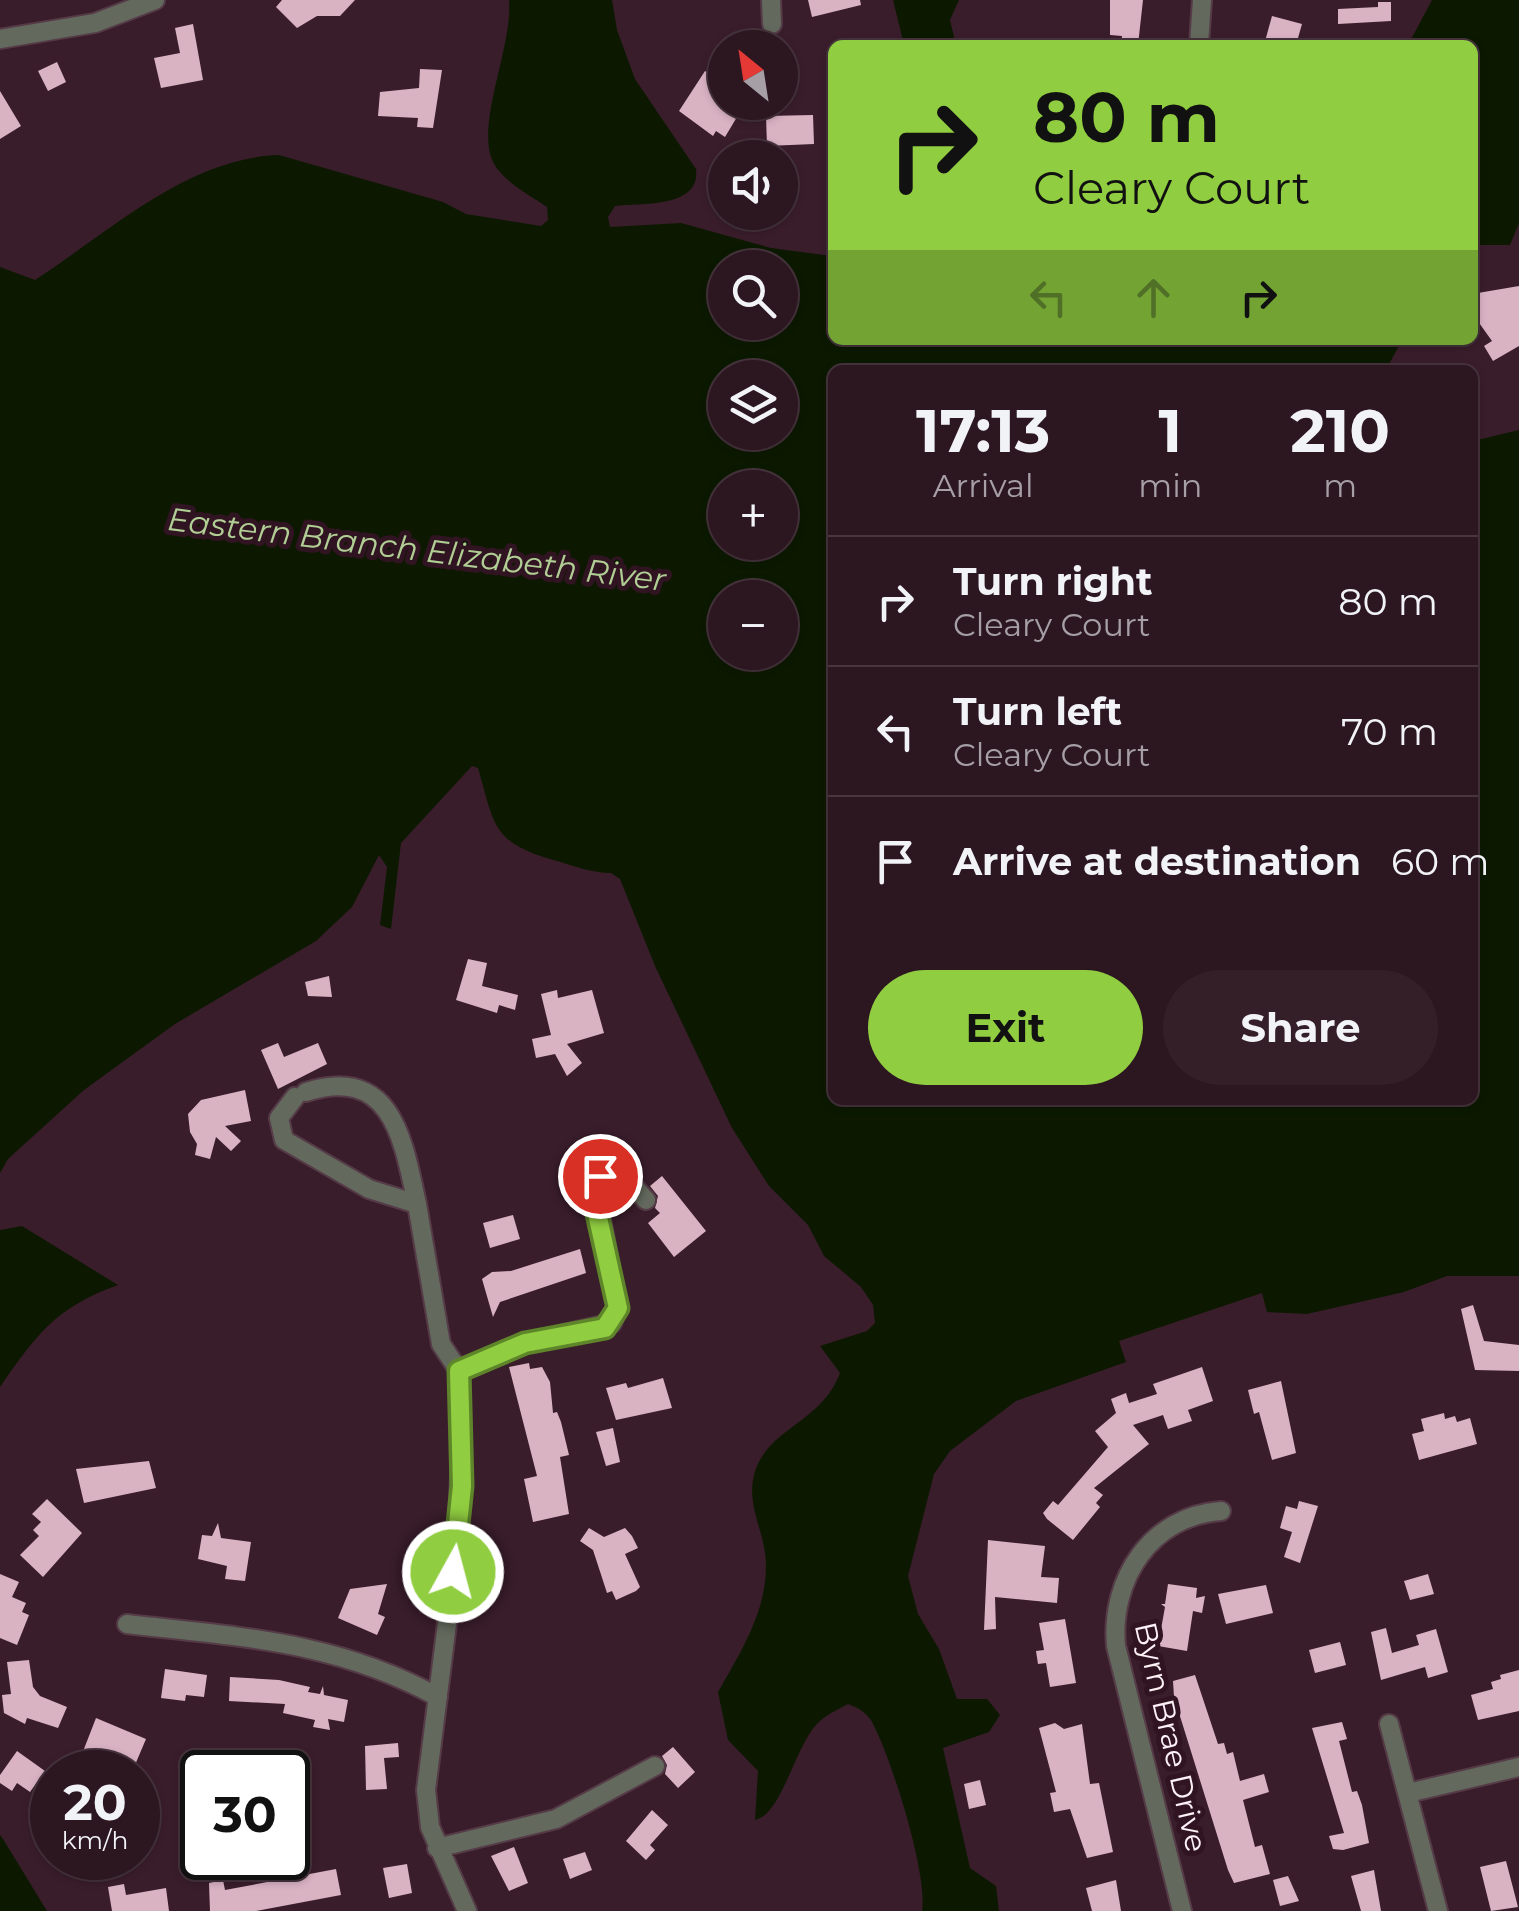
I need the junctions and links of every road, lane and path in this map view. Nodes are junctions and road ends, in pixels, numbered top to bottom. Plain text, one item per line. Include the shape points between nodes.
1 (155, 0) edge
2 (772, 0) edge
3 (1202, 0) edge
4 (772, 24) dead end
5 (0, 39) edge
6 (1199, 40) edge
7 (646, 1200) dead end
8 (417, 1204) junction
9 (459, 1371) junction
10 (1221, 1512) dead end
11 (127, 1624) dead end
12 (438, 1696) junction
13 (1390, 1724) dead end
14 (654, 1766) dead end
15 (1519, 1767) edge
16 (1408, 1794) junction
17 (437, 1848) junction
18 (466, 1911) edge
19 (1182, 1911) edge
20 (1438, 1911) edge

1 - 5 street via 95,23
2 - 4 street
3 - 6 street
7 - 9 street via 618,1175 608,1173 594,1183 618,1308 612,1323 525,1343
8 - 8 street via 369,1189 284,1140 279,1118 300,1094 330,1084 379,1098 397,1132
8 - 9 street via 442,1344
9 - 12 street via 462,1486
10 - 19 street, Byrn Brae Drive via 1192,1516 1156,1536 1130,1568 1116,1608 1116,1646
11 - 12 street via 328,1650
12 - 17 street via 426,1790
13 - 16 street
14 - 17 street via 556,1819
15 - 16 street
16 - 20 street
17 - 18 street

